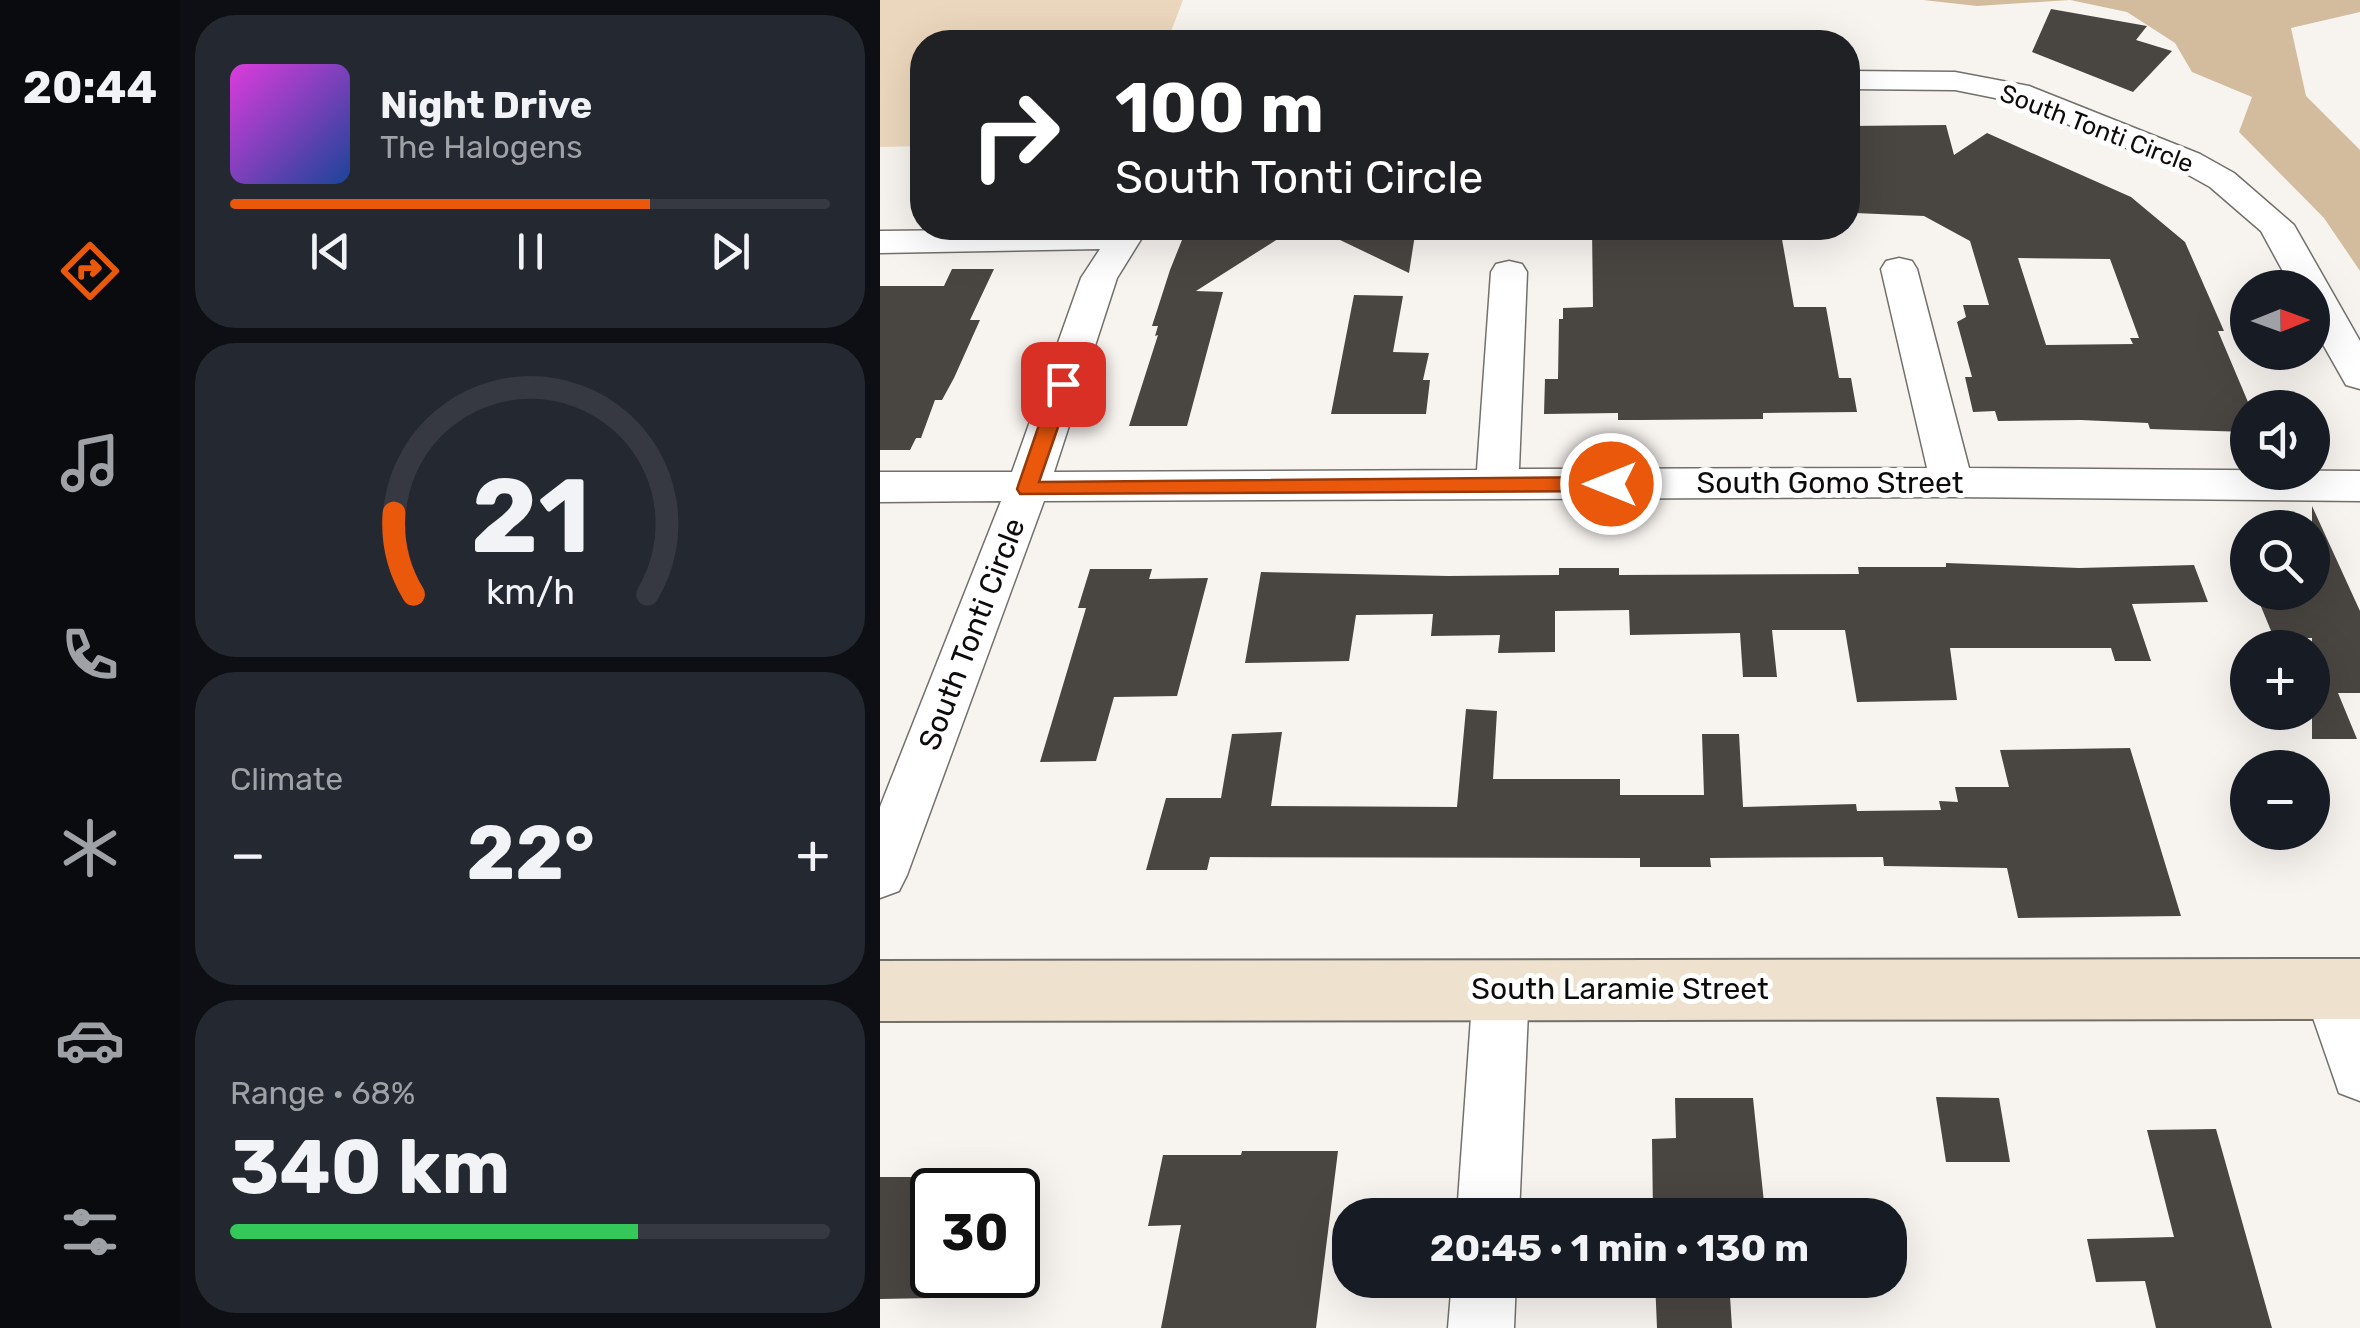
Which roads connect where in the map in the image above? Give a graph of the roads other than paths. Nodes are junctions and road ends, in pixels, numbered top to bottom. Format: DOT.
graph roads {
  1 [pos="1860,80"];
  2 [pos="930,240"];
  3 [pos="1123,240"];
  4 [pos="880,242"];
  5 [pos="1899,269"];
  6 [pos="1509,272"];
  7 [pos="2360,376"];
  8 [pos="1952,482"];
  9 [pos="1497,485"];
  10 [pos="2360,486"];
  11 [pos="880,487"];
  12 [pos="1027,489"];
  13 [pos="880,875"];
  14 [pos="2346,989"];
  15 [pos="1501,990"];
  16 [pos="880,992"];
  17 [pos="2360,1072"];
  18 [pos="1489,1198"];
  19 [pos="1483,1298"];
  20 [pos="1481,1328"];
  1 -- 7 [label="street, South Tonti Circle"];
  2 -- 4 [label="street"];
  3 -- 12 [label="street, South Tonti Circle"];
  5 -- 8 [label="street"];
  6 -- 9 [label="street"];
  8 -- 9 [label="street, South Gomo Street"];
  8 -- 10 [label="street, South Gomo Street"];
  9 -- 12 [label="street, South Gomo Street"];
  11 -- 12 [label="street, South Gomo Street"];
  12 -- 13 [label="street, South Tonti Circle"];
  14 -- 15 [label="street, South Laramie Street"];
  14 -- 17 [label="street"];
  15 -- 16 [label="street, South Laramie Street"];
  15 -- 18 [label="street"];
  19 -- 20 [label="street"];
}
